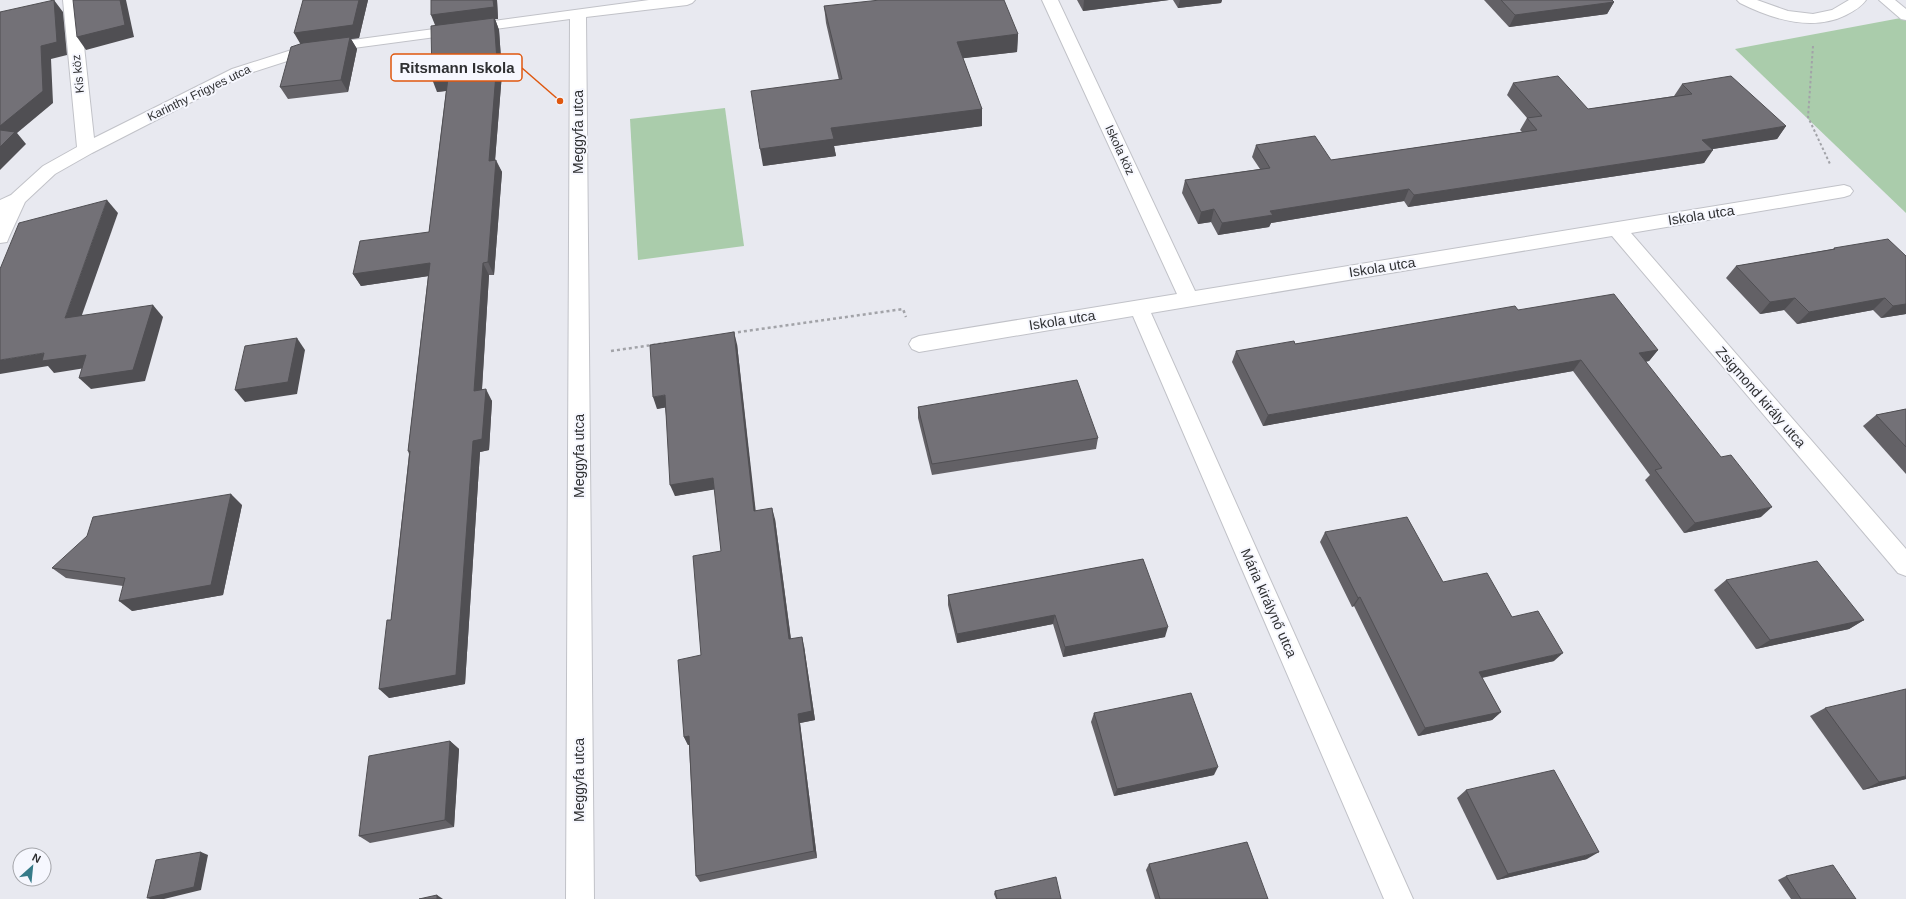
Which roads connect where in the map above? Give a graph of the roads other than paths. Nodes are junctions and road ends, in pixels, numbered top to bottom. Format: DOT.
graph roads {
  1 [pos="71,0"];
  2 [pos="686,0"];
  3 [pos="1050,0"];
  4 [pos="1745,0"];
  5 [pos="1858,0"];
  6 [pos="1886,0"];
  7 [pos="578,12"];
  8 [pos="1906,16"];
  9 [pos="86,149"];
  10 [pos="1844,191"];
  11 [pos="16,199"];
  12 [pos="0,208"];
  13 [pos="1616,229"];
  14 [pos="0,237"];
  15 [pos="1189,299"];
  16 [pos="1139,308"];
  17 [pos="919,344"];
  18 [pos="1906,566"];
  19 [pos="580,899"];
  20 [pos="1399,899"];
  1 -- 9 [label="street, Kis köz"];
  2 -- 7 [label="street, Karinthy Frigyes utca"];
  3 -- 15 [label="street, Iskola köz"];
  4 -- 5 [label="street"];
  6 -- 8 [label="lane"];
  7 -- 9 [label="street, Karinthy Frigyes utca"];
  7 -- 19 [label="street, Meggyfa utca"];
  9 -- 11 [label="street, Karinthy Frigyes utca"];
  10 -- 13 [label="street, Iskola utca"];
  11 -- 12 [label="street"];
  11 -- 14 [label="street"];
  13 -- 15 [label="street, Iskola utca"];
  13 -- 18 [label="street, Zsigmond király utca"];
  15 -- 16 [label="street, Iskola utca"];
  16 -- 17 [label="street, Iskola utca"];
  16 -- 20 [label="street, Mária királynő utca"];
}
